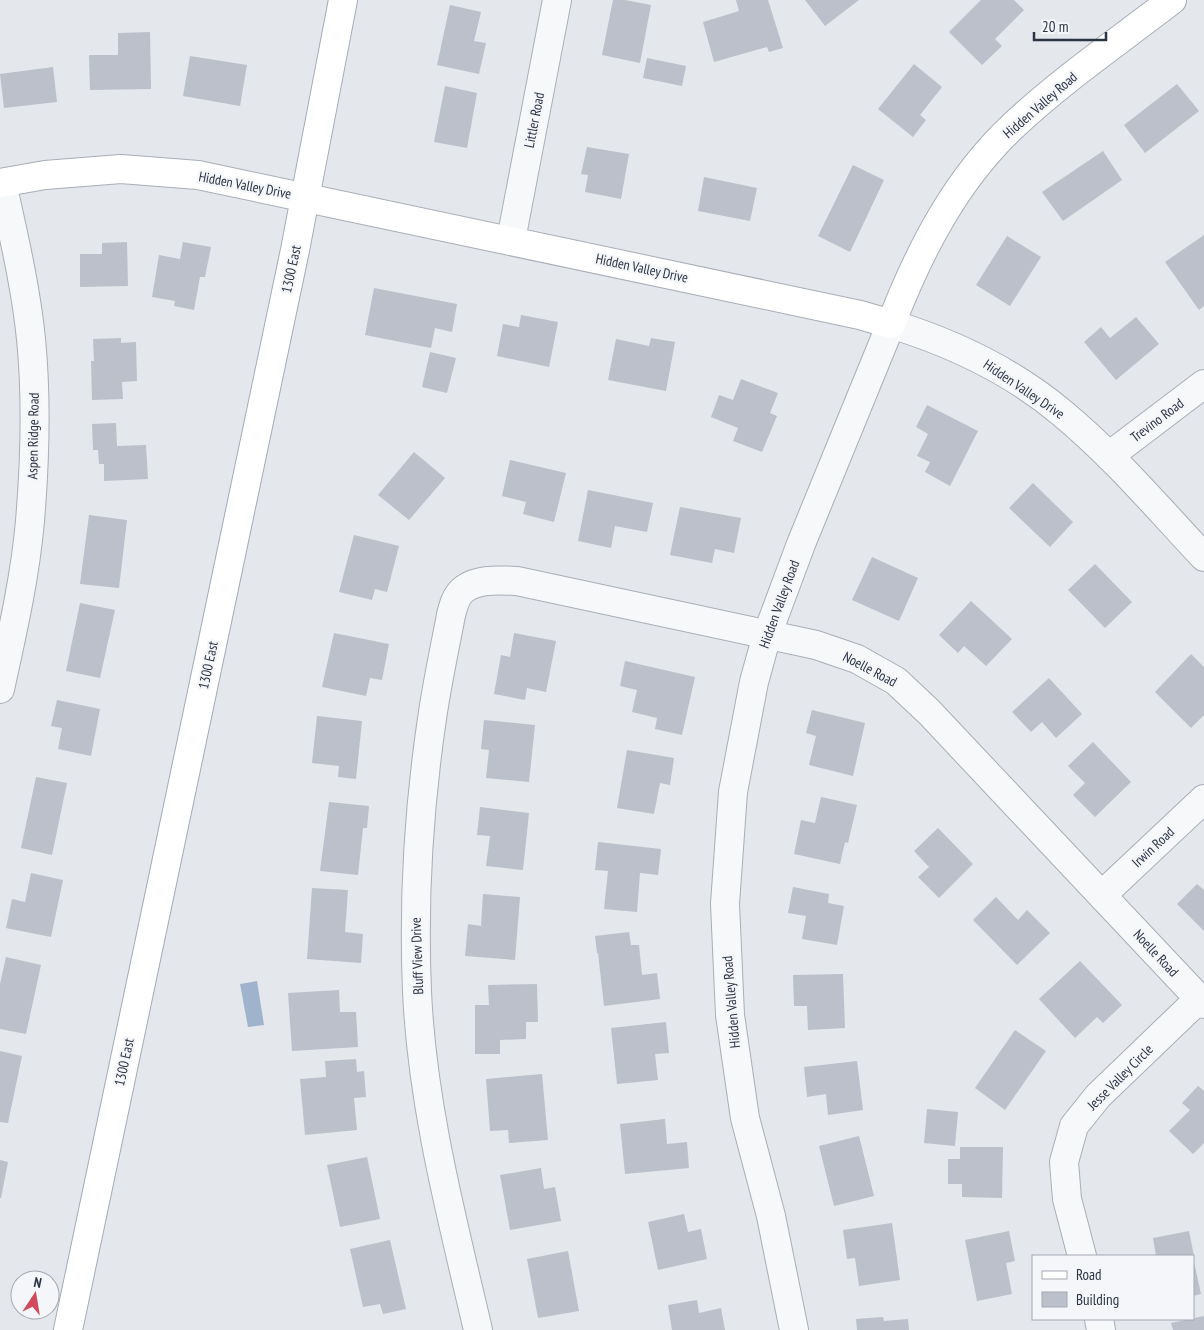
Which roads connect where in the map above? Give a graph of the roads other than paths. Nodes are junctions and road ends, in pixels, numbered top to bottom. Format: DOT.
graph roads {
  1 [pos="343,0"];
  2 [pos="557,0"];
  3 [pos="1172,0"];
  4 [pos="1,183"];
  5 [pos="306,197"];
  6 [pos="511,240"];
  7 [pos="891,324"];
  8 [pos="1204,384"];
  9 [pos="1109,456"];
  10 [pos="1204,557"];
  11 [pos="469,586"];
  12 [pos="767,635"];
  13 [pos="0,689"];
  14 [pos="1204,799"];
  15 [pos="1102,896"];
  16 [pos="1202,1002"];
  17 [pos="1082,1255"];
  18 [pos="68,1330"];
  19 [pos="478,1330"];
  20 [pos="794,1330"];
  1 -- 5 [label="main road, 1300 East"];
  2 -- 6 [label="street, Littler Road"];
  3 -- 7 [label="main road, Hidden Valley Road"];
  4 -- 5 [label="main road, Hidden Valley Drive"];
  4 -- 13 [label="street, Aspen Ridge Road"];
  5 -- 6 [label="main road, Hidden Valley Drive"];
  5 -- 18 [label="main road, 1300 East"];
  6 -- 7 [label="main road, Hidden Valley Drive"];
  7 -- 9 [label="street, Hidden Valley Drive"];
  7 -- 12 [label="street, Hidden Valley Road"];
  8 -- 9 [label="street, Trevino Road"];
  9 -- 10 [label="street, Hidden Valley Drive"];
  11 -- 12 [label="street, Noelle Road"];
  11 -- 19 [label="street, Bluff View Drive"];
  12 -- 15 [label="street, Noelle Road"];
  12 -- 20 [label="street, Hidden Valley Road"];
  14 -- 15 [label="street, Irwin Road"];
  15 -- 16 [label="street, Noelle Road"];
  16 -- 17 [label="street, Jesse Valley Circle"];
}
